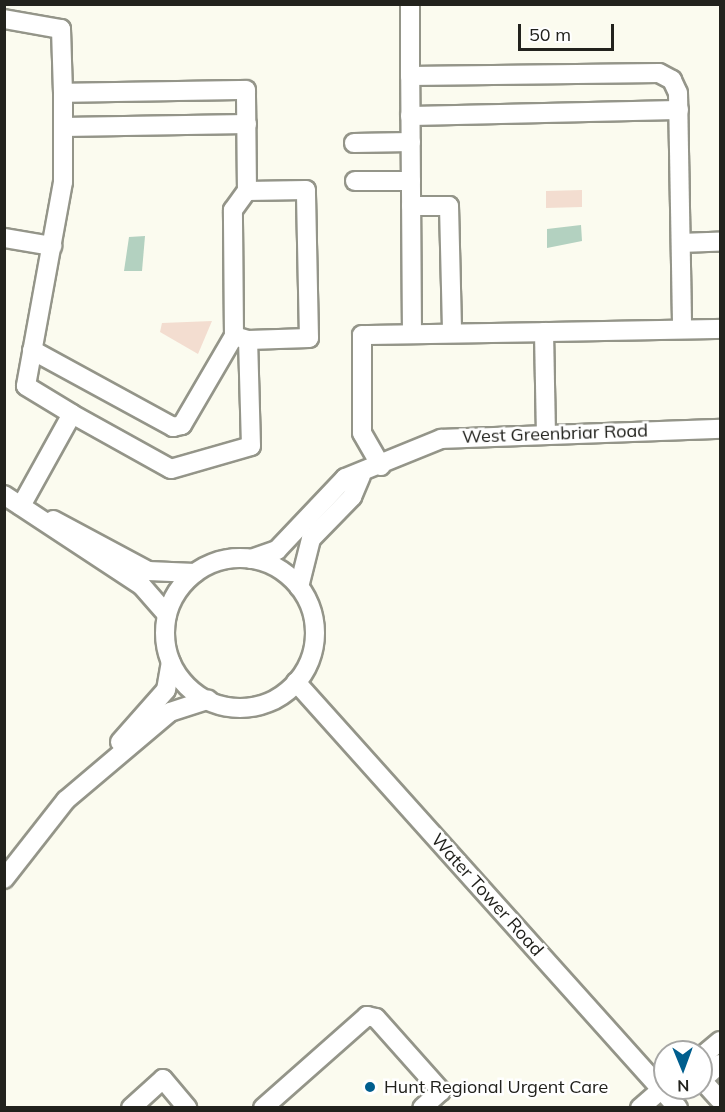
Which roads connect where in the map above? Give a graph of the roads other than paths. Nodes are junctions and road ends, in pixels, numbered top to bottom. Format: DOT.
graph roads {
  1 [pos="410,4"];
  2 [pos="4,19"];
  3 [pos="410,76"];
  4 [pos="63,93"];
  5 [pos="679,110"];
  6 [pos="410,116"];
  7 [pos="246,124"];
  8 [pos="63,127"];
  9 [pos="411,142"];
  10 [pos="354,143"];
  11 [pos="355,181"];
  12 [pos="411,181"];
  13 [pos="248,191"];
  14 [pos="411,206"];
  15 [pos="4,238"];
  16 [pos="720,242"];
  17 [pos="682,243"];
  18 [pos="52,246"];
  19 [pos="682,329"];
  20 [pos="720,329"];
  21 [pos="452,333"];
  22 [pos="412,334"];
  23 [pos="544,335"];
  24 [pos="241,338"];
  25 [pos="32,350"];
  26 [pos="72,414"];
  27 [pos="720,429"];
  28 [pos="546,432"];
  29 [pos="381,466"];
  30 [pos="361,476"];
  31 [pos="4,495"];
  32 [pos="21,506"];
  33 [pos="251,559"];
  34 [pos="195,573"];
  35 [pos="299,587"];
  36 [pos="167,615"];
  37 [pos="171,662"];
  38 [pos="296,682"];
  39 [pos="208,700"];
  40 [pos="102,769"];
  41 [pos="4,879"];
  42 [pos="720,1064"];
  43 [pos="653,1076"];
  44 [pos="653,1096"];
  45 [pos="716,1102"];
  46 [pos="137,1105"];
  47 [pos="188,1107"];
  48 [pos="263,1107"];
  49 [pos="422,1107"];
  50 [pos="640,1107"];
  1 -- 3 [label="street"];
  2 -- 4 [label="street"];
  3 -- 5 [label="street"];
  3 -- 6 [label="street"];
  4 -- 7 [label="street"];
  4 -- 8 [label="street"];
  5 -- 6 [label="street"];
  5 -- 17 [label="street"];
  6 -- 9 [label="street"];
  7 -- 8 [label="street"];
  7 -- 13 [label="street"];
  8 -- 18 [label="street"];
  9 -- 10 [label="street"];
  9 -- 12 [label="street"];
  11 -- 12 [label="street"];
  12 -- 14 [label="street"];
  13 -- 24 [label="street"];
  13 -- 24 [label="street"];
  14 -- 21 [label="street"];
  14 -- 22 [label="street"];
  15 -- 18 [label="street"];
  16 -- 17 [label="street"];
  17 -- 19 [label="street"];
  18 -- 25 [label="street"];
  19 -- 20 [label="street"];
  19 -- 23 [label="street"];
  21 -- 22 [label="street"];
  21 -- 23 [label="street"];
  22 -- 29 [label="street"];
  23 -- 28 [label="street"];
  24 -- 25 [label="street"];
  24 -- 26 [label="street"];
  25 -- 26 [label="street"];
  26 -- 32 [label="street"];
  27 -- 28 [label="street, West Greenbriar Road"];
  28 -- 29 [label="street, West Greenbriar Road"];
  29 -- 30 [label="street, West Greenbriar Road"];
  30 -- 33 [label="street, West Greenbriar Road"];
  30 -- 35 [label="street"];
  31 -- 32 [label="street"];
  32 -- 34 [label="street"];
  32 -- 36 [label="street"];
  33 -- 34 [label="street"];
  33 -- 35 [label="street"];
  34 -- 36 [label="street"];
  35 -- 38 [label="street"];
  36 -- 37 [label="street"];
  37 -- 39 [label="street"];
  37 -- 40 [label="street"];
  38 -- 39 [label="street"];
  38 -- 43 [label="street, Water Tower Road"];
  39 -- 40 [label="street"];
  40 -- 41 [label="street"];
  42 -- 45 [label="street"];
  44 -- 50 [label="street"];
  46 -- 47 [label="street"];
  48 -- 49 [label="street"];
}
